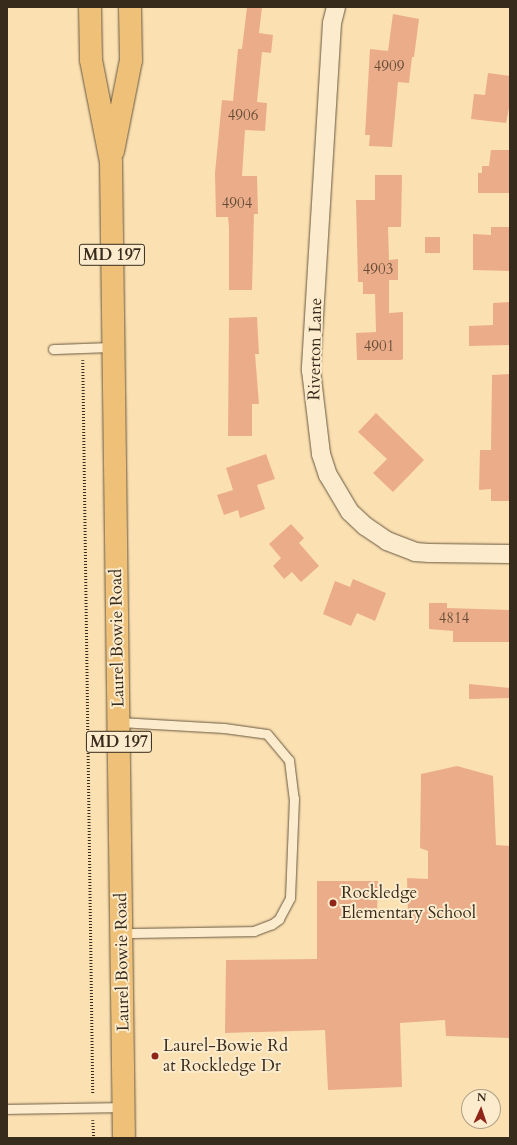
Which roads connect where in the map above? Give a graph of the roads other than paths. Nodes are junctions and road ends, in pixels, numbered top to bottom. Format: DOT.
graph roads {
  1 [pos="90,7"];
  2 [pos="130,7"];
  3 [pos="336,7"];
  4 [pos="111,162"];
  5 [pos="113,347"];
  6 [pos="53,349"];
  7 [pos="510,554"];
  8 [pos="119,722"];
  9 [pos="122,933"];
  10 [pos="123,1107"];
  11 [pos="7,1109"];
  12 [pos="124,1138"];
  1 -- 4 [label="main road, Laurel Bowie Road / MD 197"];
  2 -- 4 [label="main road, Laurel Bowie Road / MD 197"];
  3 -- 7 [label="street, Riverton Lane"];
  4 -- 5 [label="main road, Laurel Bowie Road / MD 197"];
  5 -- 6 [label="lane"];
  5 -- 8 [label="main road, Laurel Bowie Road / MD 197"];
  8 -- 9 [label="main road, Laurel Bowie Road / MD 197"];
  8 -- 9 [label="lane"];
  9 -- 10 [label="main road, Laurel Bowie Road / MD 197"];
  10 -- 11 [label="lane"];
  10 -- 12 [label="main road, Laurel Bowie Road / MD 197"];
}
